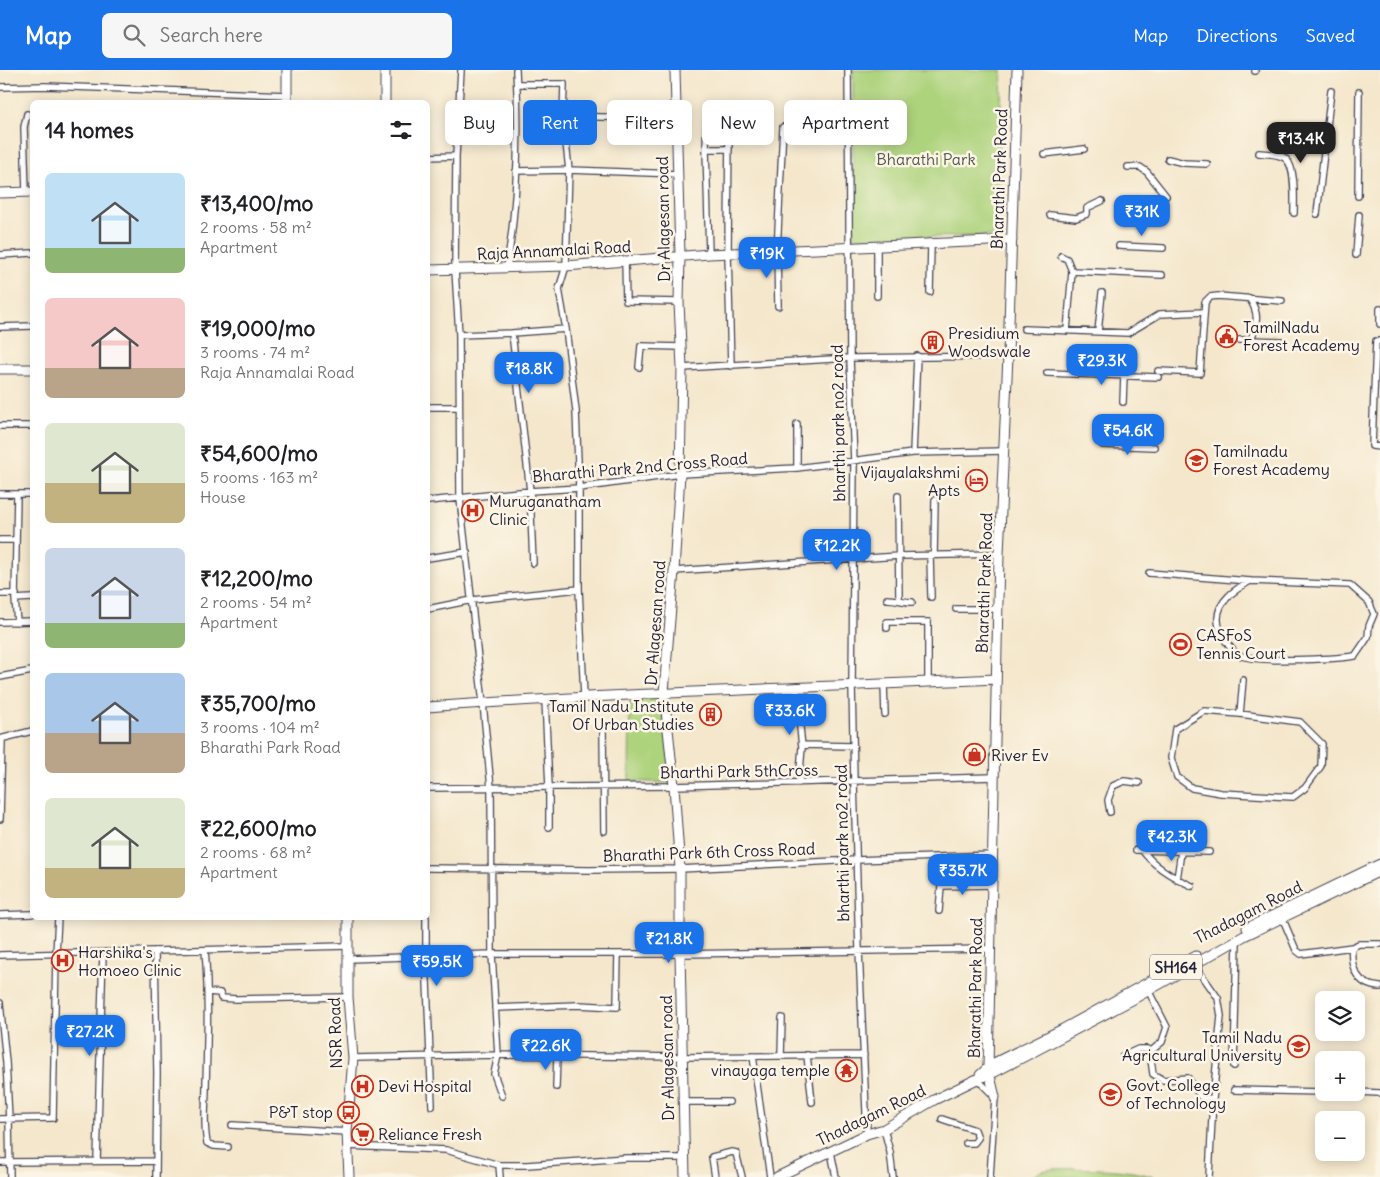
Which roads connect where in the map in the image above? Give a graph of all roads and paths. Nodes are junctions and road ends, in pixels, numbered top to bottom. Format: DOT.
graph roads {
  1 [pos="287,70"];
  2 [pos="385,70"];
  3 [pos="461,70"];
  4 [pos="516,70"];
  5 [pos="675,70"];
  6 [pos="848,70"];
  7 [pos="1017,70"];
  8 [pos="517,84"];
  9 [pos="0,87"];
  10 [pos="1331,91"];
  11 [pos="1359,92"];
  12 [pos="287,99"];
  13 [pos="385,100"];
  14 [pos="564,100"];
  15 [pos="676,100"];
  16 [pos="848,100"];
  17 [pos="27,114"];
  18 [pos="784,127"];
  19 [pos="566,145"];
  20 [pos="677,145"];
  21 [pos="706,145"];
  22 [pos="729,145"];
  23 [pos="848,145"];
  24 [pos="706,149"];
  25 [pos="729,149"];
  26 [pos="1084,149"];
  27 [pos="1259,153"];
  28 [pos="1044,154"];
  29 [pos="456,156"];
  30 [pos="430,157"];
  31 [pos="1168,159"];
  32 [pos="1207,164"];
  33 [pos="1128,167"];
  34 [pos="569,170"];
  35 [pos="516,171"];
  36 [pos="678,174"];
  37 [pos="29,192"];
  38 [pos="0,193"];
  39 [pos="1166,196"];
  40 [pos="1358,196"];
  41 [pos="1102,202"];
  42 [pos="1294,213"];
  43 [pos="1317,214"];
  44 [pos="1050,215"];
  45 [pos="1359,215"];
  46 [pos="1012,240"];
  47 [pos="931,244"];
  48 [pos="877,246"];
  49 [pos="1119,246"];
  50 [pos="849,248"];
  51 [pos="1163,248"];
  52 [pos="778,252"];
  53 [pos="30,253"];
  54 [pos="709,254"];
  55 [pos="728,254"];
  56 [pos="0,255"];
  57 [pos="1356,255"];
  58 [pos="680,256"];
  59 [pos="1061,256"];
  60 [pos="625,261"];
  61 [pos="566,266"];
  62 [pos="507,268"];
  63 [pos="430,270"];
  64 [pos="455,270"];
  65 [pos="1072,271"];
  66 [pos="1162,275"];
  67 [pos="930,292"];
  68 [pos="1102,293"];
  69 [pos="877,296"];
  70 [pos="1249,298"];
  71 [pos="1282,301"];
  72 [pos="679,302"];
  73 [pos="778,306"];
  74 [pos="1380,309"];
  75 [pos="1204,312"];
  76 [pos="1380,324"];
  77 [pos="0,326"];
  78 [pos="30,326"];
  79 [pos="566,329"];
  80 [pos="1024,329"];
  81 [pos="1067,330"];
  82 [pos="1098,332"];
  83 [pos="512,333"];
  84 [pos="459,335"];
  85 [pos="1239,340"];
  86 [pos="1251,340"];
  87 [pos="1281,341"];
  88 [pos="1380,341"];
  89 [pos="680,347"];
  90 [pos="917,356"];
  91 [pos="1008,356"];
  92 [pos="850,358"];
  93 [pos="732,366"];
  94 [pos="639,367"];
  95 [pos="682,368"];
  96 [pos="0,369"];
  97 [pos="30,369"];
  98 [pos="1047,374"];
  99 [pos="1124,376"];
  100 [pos="1123,402"];
  101 [pos="430,407"];
  102 [pos="459,407"];
  103 [pos="797,424"];
  104 [pos="0,426"];
  105 [pos="30,426"];
  106 [pos="1103,445"];
  107 [pos="1154,447"];
  108 [pos="1380,447"];
  109 [pos="1004,451"];
  110 [pos="913,453"];
  111 [pos="854,462"];
  112 [pos="797,468"];
  113 [pos="680,474"];
  114 [pos="579,488"];
  115 [pos="530,491"];
  116 [pos="0,494"];
  117 [pos="17,494"];
  118 [pos="30,494"];
  119 [pos="898,496"];
  120 [pos="460,499"];
  121 [pos="935,500"];
  122 [pos="430,501"];
  123 [pos="0,540"];
  124 [pos="16,540"];
  125 [pos="467,552"];
  126 [pos="999,554"];
  127 [pos="932,555"];
  128 [pos="899,556"];
  129 [pos="430,558"];
  130 [pos="853,559"];
  131 [pos="533,563"];
  132 [pos="674,571"];
  133 [pos="1149,573"];
  134 [pos="1250,581"];
  135 [pos="579,589"];
  136 [pos="0,594"];
  137 [pos="16,596"];
  138 [pos="931,597"];
  139 [pos="30,598"];
  140 [pos="887,599"];
  141 [pos="899,599"];
  142 [pos="472,600"];
  143 [pos="912,602"];
  144 [pos="430,609"];
  145 [pos="956,609"];
  146 [pos="998,609"];
  147 [pos="30,621"];
  148 [pos="0,622"];
  149 [pos="17,622"];
  150 [pos="887,628"];
  151 [pos="30,671"];
  152 [pos="0,677"];
  153 [pos="996,679"];
  154 [pos="1243,680"];
  155 [pos="928,682"];
  156 [pos="884,684"];
  157 [pos="852,686"];
  158 [pos="796,688"];
  159 [pos="664,692"];
  160 [pos="584,696"];
  161 [pos="545,699"];
  162 [pos="484,702"];
  163 [pos="430,707"];
  164 [pos="885,714"];
  165 [pos="1240,714"];
  166 [pos="603,729"];
  167 [pos="30,732"];
  168 [pos="1,739"];
  169 [pos="802,745"];
  170 [pos="853,746"];
  171 [pos="994,777"];
  172 [pos="854,782"];
  173 [pos="1139,783"];
  174 [pos="799,784"];
  175 [pos="674,786"];
  176 [pos="549,787"];
  177 [pos="605,787"];
  178 [pos="430,788"];
  179 [pos="491,788"];
  180 [pos="1110,812"];
  181 [pos="0,819"];
  182 [pos="549,826"];
  183 [pos="604,831"];
  184 [pos="1181,852"];
  185 [pos="1209,852"];
  186 [pos="992,855"];
  187 [pos="856,860"];
  188 [pos="1380,864"];
  189 [pos="430,868"];
  190 [pos="491,869"];
  191 [pos="680,869"];
  192 [pos="1380,871"];
  193 [pos="1177,879"];
  194 [pos="991,885"];
  195 [pos="1192,886"];
  196 [pos="940,911"];
  197 [pos="30,914"];
  198 [pos="0,915"];
  199 [pos="1282,917"];
  200 [pos="58,920"];
  201 [pos="348,920"];
  202 [pos="426,920"];
  203 [pos="1237,940"];
  204 [pos="1380,944"];
  205 [pos="347,946"];
  206 [pos="1352,947"];
  207 [pos="990,949"];
  208 [pos="205,950"];
  209 [pos="858,950"];
  210 [pos="155,951"];
  211 [pos="103,953"];
  212 [pos="56,954"];
  213 [pos="492,954"];
  214 [pos="618,954"];
  215 [pos="680,954"];
  216 [pos="0,956"];
  217 [pos="426,956"];
  218 [pos="348,959"];
  219 [pos="1194,964"];
  220 [pos="1380,987"];
  221 [pos="1148,990"];
  222 [pos="207,992"];
  223 [pos="348,997"];
  224 [pos="0,1003"];
  225 [pos="495,1008"];
  226 [pos="782,1018"];
  227 [pos="1150,1052"];
  228 [pos="498,1055"];
  229 [pos="864,1055"];
  230 [pos="430,1056"];
  231 [pos="557,1056"];
  232 [pos="753,1056"];
  233 [pos="781,1056"];
  234 [pos="807,1056"];
  235 [pos="1123,1056"];
  236 [pos="682,1057"];
  237 [pos="353,1058"];
  238 [pos="3,1062"];
  239 [pos="1234,1066"];
  240 [pos="990,1071"];
  241 [pos="976,1079"];
  242 [pos="556,1087"];
  243 [pos="1234,1090"];
  244 [pos="1315,1092"];
  245 [pos="1365,1092"];
  246 [pos="1380,1093"];
  247 [pos="502,1096"];
  248 [pos="994,1097"];
  249 [pos="1213,1099"];
  250 [pos="683,1102"];
  251 [pos="729,1102"];
  252 [pos="812,1102"];
  253 [pos="432,1106"];
  254 [pos="0,1119"];
  255 [pos="9,1119"];
  256 [pos="942,1119"];
  257 [pos="232,1125"];
  258 [pos="884,1128"];
  259 [pos="347,1132"];
  260 [pos="867,1134"];
  261 [pos="978,1138"];
  262 [pos="992,1139"];
  263 [pos="966,1143"];
  264 [pos="347,1146"];
  265 [pos="228,1147"];
  266 [pos="831,1152"];
  267 [pos="684,1158"];
  268 [pos="9,1161"];
  269 [pos="97,1161"];
  270 [pos="156,1161"];
  271 [pos="0,1162"];
  272 [pos="499,1165"];
  273 [pos="10,1177"];
  274 [pos="156,1177"];
  275 [pos="349,1177"];
  276 [pos="500,1177"];
  277 [pos="685,1177"];
  278 [pos="715,1177"];
  279 [pos="742,1177"];
  280 [pos="770,1177"];
  281 [pos="778,1177"];
  282 [pos="836,1177"];
  283 [pos="893,1177"];
  284 [pos="990,1177"];
  285 [pos="1209,1177"];
  1 -- 12 [label="main road"];
  2 -- 13 [label="main road"];
  3 -- 29 [label="street"];
  4 -- 8 [label="street"];
  5 -- 15 [label="main road, Dr Alagesan road"];
  6 -- 16 [label="street, bharthi park no2 road"];
  7 -- 46 [label="main road, Bharathi Park Road"];
  8 -- 14 [label="street"];
  8 -- 35 [label="street"];
  9 -- 12 [label="street"];
  10 -- 43 [label="street"];
  11 -- 40 [label="street"];
  17 -- 37 [label="street"];
  18 -- 52 [label="street"];
  19 -- 34 [label="street"];
  20 -- 36 [label="main road, Dr Alagesan road"];
  21 -- 24 [label="street"];
  22 -- 25 [label="street"];
  23 -- 50 [label="street, bharthi park no2 road"];
  24 -- 25 [label="street"];
  24 -- 54 [label="street"];
  25 -- 55 [label="street"];
  26 -- 28 [label="street"];
  27 -- 42 [label="street"];
  29 -- 30 [label="street"];
  29 -- 64 [label="street"];
  31 -- 32 [label="street"];
  33 -- 39 [label="street"];
  34 -- 35 [label="street"];
  34 -- 36 [label="street"];
  34 -- 61 [label="street"];
  35 -- 62 [label="street"];
  36 -- 58 [label="main road, Dr Alagesan road"];
  37 -- 38 [label="main road"];
  41 -- 44 [label="street"];
  45 -- 57 [label="street"];
  46 -- 47 [label="main road, Raja Annamalai Road"];
  46 -- 91 [label="main road, Bharathi Park Road"];
  47 -- 48 [label="main road, Raja Annamalai Road"];
  47 -- 67 [label="street"];
  48 -- 50 [label="main road, Raja Annamalai Road"];
  48 -- 69 [label="street"];
  49 -- 51 [label="street"];
  50 -- 52 [label="main road, Raja Annamalai Road"];
  50 -- 92 [label="street, bharthi park no2 road"];
  52 -- 55 [label="main road, Raja Annamalai Road"];
  52 -- 73 [label="street"];
  53 -- 56 [label="street"];
  54 -- 55 [label="main road, Raja Annamalai Road"];
  54 -- 58 [label="main road, Raja Annamalai Road"];
  55 -- 93 [label="street"];
  58 -- 60 [label="main road, Raja Annamalai Road"];
  58 -- 72 [label="main road, Dr Alagesan road"];
  59 -- 65 [label="street"];
  60 -- 61 [label="main road, Raja Annamalai Road"];
  60 -- 72 [label="street"];
  61 -- 62 [label="main road, Raja Annamalai Road"];
  61 -- 79 [label="street"];
  62 -- 64 [label="main road, Raja Annamalai Road"];
  63 -- 64 [label="main road, Raja Annamalai Road"];
  64 -- 84 [label="street"];
  65 -- 66 [label="street"];
  65 -- 81 [label="street"];
  68 -- 82 [label="street"];
  70 -- 71 [label="street"];
  70 -- 75 [label="street"];
  70 -- 86 [label="street"];
  72 -- 89 [label="main road, Dr Alagesan road"];
  74 -- 76 [label="street"];
  75 -- 82 [label="street"];
  75 -- 99 [label="street"];
  77 -- 78 [label="street"];
  79 -- 83 [label="street"];
  79 -- 114 [label="street"];
  80 -- 81 [label="street"];
  81 -- 82 [label="street"];
  83 -- 84 [label="street"];
  83 -- 115 [label="street"];
  84 -- 102 [label="street"];
  85 -- 86 [label="street"];
  86 -- 87 [label="street"];
  88 -- 108 [label="street"];
  89 -- 94 [label="street"];
  89 -- 95 [label="main road, Dr Alagesan road"];
  90 -- 91 [label="street"];
  90 -- 92 [label="street"];
  90 -- 110 [label="street"];
  91 -- 109 [label="main road, Bharathi Park Road"];
  92 -- 93 [label="street"];
  92 -- 111 [label="street, bharthi park no2 road"];
  93 -- 95 [label="street"];
  95 -- 113 [label="main road, Dr Alagesan road"];
  96 -- 97 [label="main road"];
  98 -- 99 [label="street"];
  99 -- 100 [label="street"];
  101 -- 102 [label="street"];
  102 -- 120 [label="street"];
  103 -- 112 [label="street"];
  104 -- 105 [label="street"];
  106 -- 107 [label="street"];
  109 -- 110 [label="street, Bharathi Park 2nd Cross Road"];
  109 -- 126 [label="main road, Bharathi Park Road"];
  110 -- 111 [label="street, Bharathi Park 2nd Cross Road"];
  111 -- 112 [label="street, Bharathi Park 2nd Cross Road"];
  111 -- 130 [label="street, bharthi park no2 road"];
  112 -- 113 [label="street, Bharathi Park 2nd Cross Road"];
  113 -- 114 [label="street, Bharathi Park 2nd Cross Road"];
  113 -- 132 [label="main road, Dr Alagesan road"];
  114 -- 115 [label="street, Bharathi Park 2nd Cross Road"];
  114 -- 135 [label="street"];
  115 -- 120 [label="street, Bharathi Park 2nd Cross Road"];
  115 -- 131 [label="street"];
  116 -- 117 [label="street"];
  117 -- 118 [label="street"];
  117 -- 124 [label="street"];
  119 -- 128 [label="street"];
  120 -- 122 [label="street, Bharathi Park 2nd Cross Road"];
  120 -- 125 [label="street"];
  121 -- 127 [label="street"];
  123 -- 124 [label="street"];
  124 -- 137 [label="street"];
  125 -- 129 [label="street"];
  125 -- 142 [label="street"];
  126 -- 127 [label="street"];
  126 -- 146 [label="main road, Bharathi Park Road"];
  127 -- 128 [label="street"];
  127 -- 138 [label="street"];
  128 -- 130 [label="street"];
  128 -- 141 [label="street"];
  130 -- 132 [label="street"];
  130 -- 157 [label="street, bharthi park no2 road"];
  132 -- 159 [label="main road, Dr Alagesan road"];
  133 -- 134 [label="street"];
  134 -- 134 [label="street"];
  135 -- 142 [label="street"];
  135 -- 160 [label="street"];
  136 -- 137 [label="street"];
  137 -- 139 [label="street"];
  137 -- 149 [label="street"];
  140 -- 141 [label="street"];
  141 -- 143 [label="street"];
  142 -- 144 [label="street"];
  142 -- 162 [label="street"];
  145 -- 146 [label="street"];
  146 -- 153 [label="main road, Bharathi Park Road"];
  147 -- 149 [label="street"];
  148 -- 149 [label="street"];
  150 -- 155 [label="street"];
  151 -- 152 [label="street"];
  153 -- 155 [label="main road"];
  153 -- 171 [label="main road, Bharathi Park Road"];
  154 -- 165 [label="street"];
  155 -- 156 [label="main road"];
  156 -- 157 [label="main road"];
  156 -- 164 [label="street"];
  157 -- 158 [label="main road"];
  157 -- 170 [label="street, bharthi park no2 road"];
  158 -- 159 [label="main road"];
  158 -- 169 [label="street"];
  159 -- 160 [label="main road"];
  159 -- 175 [label="main road, Dr Alagesan road"];
  160 -- 161 [label="main road"];
  161 -- 162 [label="main road"];
  161 -- 176 [label="street"];
  162 -- 163 [label="main road"];
  162 -- 179 [label="street"];
  165 -- 165 [label="street"];
  166 -- 177 [label="street"];
  167 -- 168 [label="street"];
  168 -- 181 [label="street"];
  169 -- 170 [label="street"];
  169 -- 174 [label="street"];
  170 -- 172 [label="street, bharthi park no2 road"];
  171 -- 172 [label="street, Bharthi Park 5thCross"];
  171 -- 186 [label="main road, Bharathi Park Road"];
  172 -- 174 [label="street, Bharthi Park 5thCross"];
  172 -- 187 [label="street, bharthi park no2 road"];
  173 -- 180 [label="street"];
  174 -- 175 [label="street, Bharthi Park 5thCross"];
  175 -- 177 [label="street, Bharthi Park 5thCross"];
  175 -- 191 [label="main road, Dr Alagesan road"];
  176 -- 177 [label="street, Bharthi Park 5thCross"];
  176 -- 179 [label="street, Bharthi Park 5thCross"];
  176 -- 182 [label="street"];
  177 -- 183 [label="street"];
  178 -- 179 [label="street, Bharthi Park 5thCross"];
  179 -- 190 [label="street"];
  184 -- 185 [label="street"];
  184 -- 193 [label="street"];
  184 -- 193 [label="street"];
  186 -- 187 [label="street, Bharathi Park 6th Cross Road"];
  186 -- 194 [label="main road, Bharathi Park Road"];
  187 -- 191 [label="street, Bharathi Park 6th Cross Road"];
  187 -- 209 [label="street, bharthi park no2 road"];
  188 -- 240 [label="main road, Thadagam Road / SH164"];
  189 -- 190 [label="street, Bharathi Park 6th Cross Road"];
  190 -- 191 [label="street, Bharathi Park 6th Cross Road"];
  190 -- 213 [label="street"];
  191 -- 215 [label="main road, Dr Alagesan road"];
  192 -- 199 [label="main road, Thadagam Road / SH164"];
  193 -- 195 [label="street"];
  194 -- 196 [label="street"];
  194 -- 207 [label="main road, Bharathi Park Road"];
  197 -- 198 [label="street"];
  199 -- 203 [label="main road, Thadagam Road / SH164"];
  199 -- 206 [label="street"];
  200 -- 212 [label="street"];
  201 -- 205 [label="main road, NSR Road"];
  202 -- 217 [label="street"];
  203 -- 219 [label="main road, Thadagam Road / SH164"];
  203 -- 239 [label="street"];
  204 -- 206 [label="street"];
  205 -- 208 [label="street"];
  205 -- 218 [label="main road, NSR Road"];
  206 -- 220 [label="street"];
  207 -- 209 [label="street"];
  207 -- 240 [label="main road, Bharathi Park Road"];
  208 -- 210 [label="street"];
  208 -- 222 [label="street"];
  209 -- 215 [label="street"];
  209 -- 229 [label="street, bharthi park no2 road"];
  210 -- 211 [label="street"];
  210 -- 270 [label="street"];
  211 -- 212 [label="street"];
  211 -- 269 [label="street"];
  212 -- 216 [label="street"];
  212 -- 255 [label="street"];
  213 -- 214 [label="street"];
  213 -- 217 [label="street"];
  213 -- 225 [label="street"];
  214 -- 215 [label="street"];
  214 -- 225 [label="street"];
  215 -- 236 [label="main road, Dr Alagesan road"];
  217 -- 218 [label="street"];
  217 -- 230 [label="street"];
  218 -- 223 [label="main road, NSR Road"];
  219 -- 221 [label="main road, Thadagam Road / SH164"];
  219 -- 249 [label="street"];
  221 -- 227 [label="street"];
  221 -- 240 [label="main road, Thadagam Road / SH164"];
  222 -- 223 [label="street"];
  222 -- 265 [label="street"];
  223 -- 237 [label="main road, NSR Road"];
  224 -- 238 [label="street"];
  225 -- 228 [label="street"];
  226 -- 233 [label="street"];
  227 -- 235 [label="street"];
  227 -- 249 [label="street"];
  228 -- 230 [label="street"];
  228 -- 231 [label="street"];
  228 -- 247 [label="street"];
  229 -- 234 [label="street"];
  229 -- 260 [label="street, bharthi park no2 road"];
  230 -- 237 [label="street"];
  230 -- 253 [label="street"];
  231 -- 236 [label="street"];
  231 -- 242 [label="street"];
  232 -- 233 [label="street"];
  232 -- 236 [label="street"];
  232 -- 280 [label="street"];
  233 -- 234 [label="street"];
  234 -- 252 [label="street"];
  236 -- 250 [label="main road, Dr Alagesan road"];
  237 -- 259 [label="main road, NSR Road"];
  238 -- 255 [label="street"];
  240 -- 241 [label="main road, Thadagam Road / SH164"];
  240 -- 248 [label="main road, Bharathi Park Road"];
  241 -- 248 [label="street"];
  241 -- 258 [label="main road, Thadagam Road / SH164"];
  243 -- 244 [label="street"];
  245 -- 246 [label="street"];
  248 -- 262 [label="street"];
  249 -- 285 [label="street"];
  250 -- 251 [label="street"];
  250 -- 267 [label="main road, Dr Alagesan road"];
  254 -- 255 [label="street"];
  255 -- 268 [label="street"];
  256 -- 261 [label="street"];
  257 -- 259 [label="street"];
  258 -- 260 [label="main road, Thadagam Road / SH164"];
  258 -- 283 [label="street"];
  259 -- 264 [label="main road, NSR Road"];
  260 -- 266 [label="main road, Thadagam Road / SH164"];
  261 -- 262 [label="street"];
  261 -- 263 [label="street"];
  262 -- 284 [label="street"];
  264 -- 272 [label="street"];
  264 -- 275 [label="main road, NSR Road"];
  266 -- 281 [label="main road, Thadagam Road / SH164"];
  266 -- 282 [label="street"];
  267 -- 272 [label="street"];
  267 -- 277 [label="main road, Dr Alagesan road"];
  268 -- 269 [label="street"];
  268 -- 271 [label="street"];
  268 -- 273 [label="street"];
  269 -- 270 [label="street"];
  270 -- 274 [label="street"];
  272 -- 276 [label="street"];
  278 -- 279 [label="street"];
}
